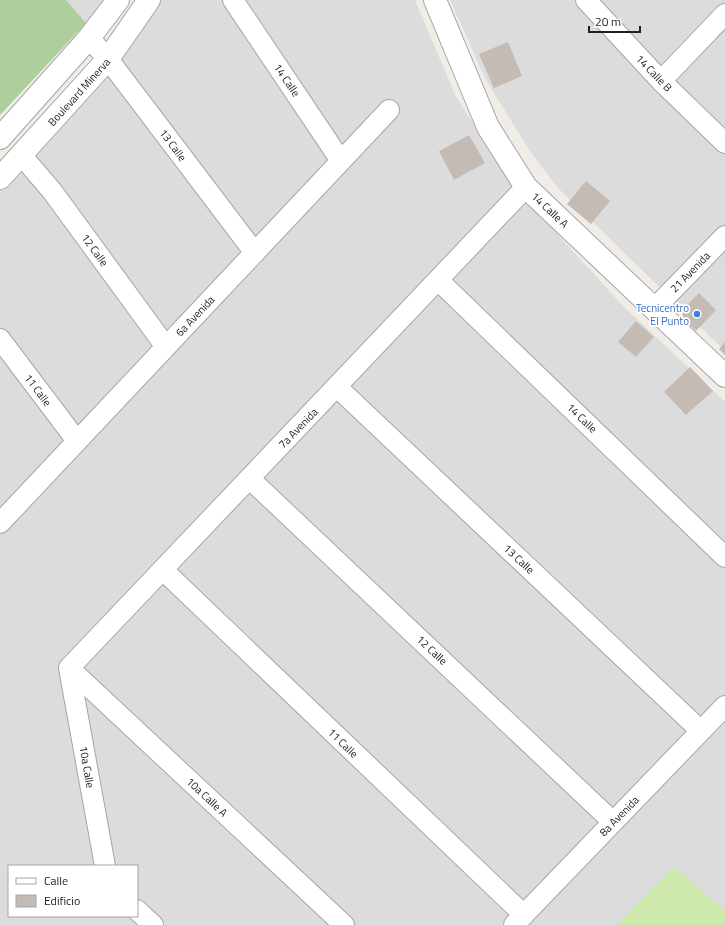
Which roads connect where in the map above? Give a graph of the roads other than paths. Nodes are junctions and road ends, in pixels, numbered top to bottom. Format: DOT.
graph roads {
  1 [pos="118,0"];
  2 [pos="233,0"];
  3 [pos="435,0"];
  4 [pos="586,0"];
  5 [pos="146,3"];
  6 [pos="725,14"];
  7 [pos="89,38"];
  8 [pos="108,59"];
  9 [pos="661,81"];
  10 [pos="389,110"];
  11 [pos="0,138"];
  12 [pos="725,143"];
  13 [pos="22,156"];
  14 [pos="342,161"];
  15 [pos="0,178"];
  16 [pos="526,187"];
  17 [pos="725,236"];
  18 [pos="255,253"];
  19 [pos="438,280"];
  20 [pos="655,308"];
  21 [pos="0,339"];
  22 [pos="166,347"];
  23 [pos="725,376"];
  24 [pos="337,386"];
  25 [pos="77,441"];
  26 [pos="250,479"];
  27 [pos="0,523"];
  28 [pos="725,557"];
  29 [pos="163,570"];
  30 [pos="69,668"];
  31 [pos="725,706"];
  32 [pos="701,731"];
  33 [pos="614,822"];
  34 [pos="105,865"];
  35 [pos="138,911"];
  36 [pos="519,920"];
  37 [pos="153,925"];
  38 [pos="344,925"];
  1 -- 7 [label="street"];
  2 -- 14 [label="street, 14 Calle"];
  3 -- 16 [label="street, 14 Calle A"];
  4 -- 9 [label="street, 14 Calle B"];
  5 -- 8 [label="street, Boulevard Minerva"];
  6 -- 9 [label="street"];
  7 -- 8 [label="street, 13 Calle"];
  7 -- 11 [label="street"];
  8 -- 13 [label="street, Boulevard Minerva"];
  8 -- 18 [label="street, 13 Calle"];
  9 -- 12 [label="street, 14 Calle B"];
  10 -- 14 [label="street, 6a Avenida"];
  13 -- 15 [label="street, Boulevard Minerva"];
  13 -- 22 [label="street, 12 Calle"];
  14 -- 18 [label="street, 6a Avenida"];
  16 -- 19 [label="street, 7a Avenida"];
  16 -- 20 [label="street, 14 Calle A"];
  17 -- 20 [label="street, 21 Avenida"];
  18 -- 22 [label="street, 6a Avenida"];
  19 -- 24 [label="street, 7a Avenida"];
  19 -- 28 [label="street, 14 Calle"];
  20 -- 23 [label="street, 14 Calle A"];
  21 -- 25 [label="street, 11 Calle"];
  22 -- 25 [label="street, 6a Avenida"];
  24 -- 26 [label="street, 7a Avenida"];
  24 -- 32 [label="street, 13 Calle"];
  25 -- 27 [label="street, 6a Avenida"];
  26 -- 29 [label="street, 7a Avenida"];
  26 -- 33 [label="street, 12 Calle"];
  29 -- 30 [label="street, 7a Avenida"];
  29 -- 36 [label="street, 11 Calle"];
  30 -- 34 [label="street, 10a Calle"];
  30 -- 38 [label="street, 10a Calle A"];
  31 -- 32 [label="street, 8a Avenida"];
  32 -- 33 [label="street, 8a Avenida"];
  33 -- 36 [label="street, 8a Avenida"];
  35 -- 37 [label="street"];
}
